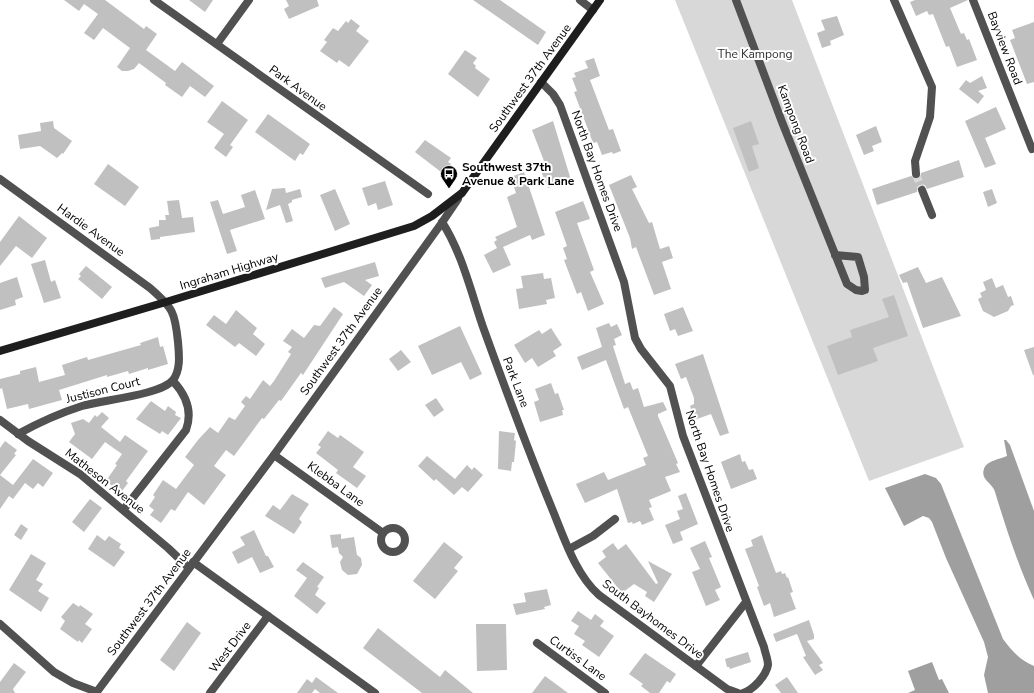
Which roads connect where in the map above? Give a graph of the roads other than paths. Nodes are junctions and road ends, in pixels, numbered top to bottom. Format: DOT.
graph roads {
  1 [pos="154,0"];
  2 [pos="250,0"];
  3 [pos="580,0"];
  4 [pos="600,0"];
  5 [pos="736,0"];
  6 [pos="894,0"];
  7 [pos="973,0"];
  8 [pos="593,10"];
  9 [pos="217,44"];
  10 [pos="541,82"];
  11 [pos="1032,149"];
  12 [pos="916,174"];
  13 [pos="0,179"];
  14 [pos="922,190"];
  15 [pos="428,194"];
  16 [pos="458,199"];
  17 [pos="932,215"];
  18 [pos="442,222"];
  19 [pos="835,255"];
  20 [pos="166,302"];
  21 [pos="0,351"];
  22 [pos="173,381"];
  23 [pos="0,420"];
  24 [pos="18,434"];
  25 [pos="274,455"];
  26 [pos="124,509"];
  27 [pos="615,519"];
  28 [pos="383,533"];
  29 [pos="569,549"];
  30 [pos="191,565"];
  31 [pos="746,602"];
  32 [pos="268,616"];
  33 [pos="0,624"];
  34 [pos="537,643"];
  35 [pos="696,666"];
  36 [pos="745,692"];
  37 [pos="97,693"];
  38 [pos="210,693"];
  39 [pos="375,693"];
  40 [pos="605,693"];
  41 [pos="738,693"];
  1 -- 9 [label="street, Park Avenue"];
  2 -- 9 [label="street"];
  3 -- 8 [label="street"];
  4 -- 8 [label="main road, Southwest 37th Avenue"];
  5 -- 19 [label="street, Kampong Road"];
  6 -- 12 [label="street"];
  7 -- 11 [label="street, Bayview Road"];
  8 -- 10 [label="main road, Southwest 37th Avenue"];
  9 -- 15 [label="street, Park Avenue"];
  10 -- 16 [label="main road, Southwest 37th Avenue"];
  10 -- 31 [label="street, North Bay Homes Drive"];
  13 -- 20 [label="street, Hardie Avenue"];
  14 -- 17 [label="street"];
  16 -- 18 [label="street, Southwest 37th Avenue"];
  16 -- 20 [label="main road, Ingraham Highway"];
  18 -- 25 [label="street, Southwest 37th Avenue"];
  18 -- 29 [label="street, Park Lane"];
  19 -- 19 [label="street, Kampong Road"];
  20 -- 21 [label="main road, Ingraham Highway"];
  20 -- 22 [label="street"];
  22 -- 24 [label="street, Justison Court"];
  22 -- 26 [label="street"];
  23 -- 24 [label="street, Matheson Avenue"];
  24 -- 26 [label="street, Matheson Avenue"];
  25 -- 28 [label="street, Klebba Lane"];
  25 -- 30 [label="street, Southwest 37th Avenue"];
  26 -- 30 [label="street, Matheson Avenue"];
  27 -- 29 [label="street"];
  29 -- 35 [label="street, South Bayhomes Drive"];
  30 -- 32 [label="street, Matheson Avenue"];
  30 -- 37 [label="street, Southwest 37th Avenue"];
  31 -- 35 [label="street"];
  31 -- 36 [label="street, North Bay Homes Drive"];
  32 -- 38 [label="street, West Drive"];
  32 -- 39 [label="street, Matheson Avenue"];
  33 -- 37 [label="street"];
  34 -- 40 [label="street, Curtiss Lane"];
  35 -- 41 [label="street, South Bayhomes Drive"];
}
